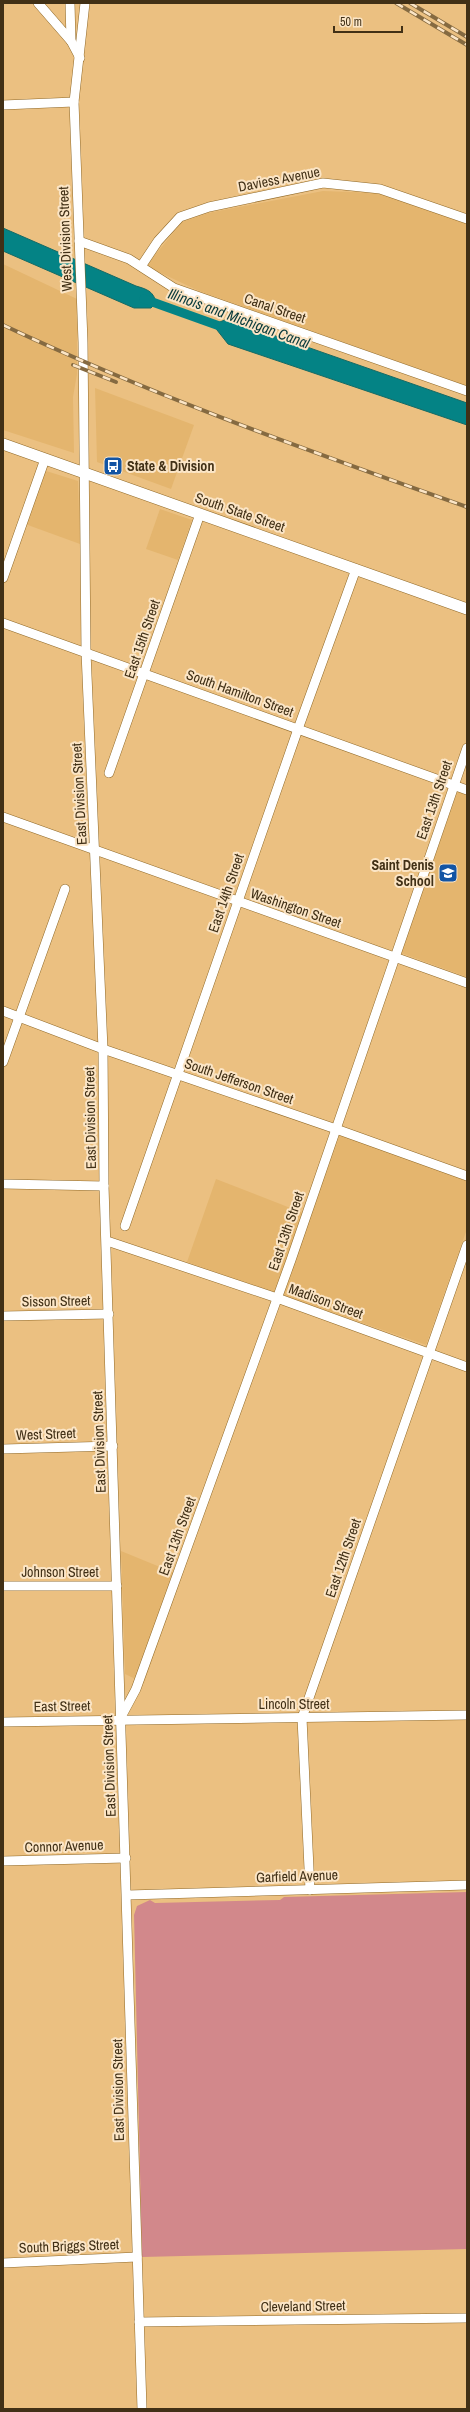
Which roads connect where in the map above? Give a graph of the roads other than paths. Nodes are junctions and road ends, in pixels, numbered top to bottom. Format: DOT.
graph roads {
  1 [pos="38,3"];
  2 [pos="70,3"];
  3 [pos="86,3"];
  4 [pos="71,41"];
  5 [pos="80,59"];
  6 [pos="74,102"];
  7 [pos="3,105"];
  8 [pos="467,219"];
  9 [pos="79,245"];
  10 [pos="142,265"];
  11 [pos="467,391"];
  12 [pos="3,444"];
  13 [pos="45,459"];
  14 [pos="83,474"];
  15 [pos="200,514"];
  16 [pos="356,569"];
  17 [pos="3,578"];
  18 [pos="467,609"];
  19 [pos="3,623"];
  20 [pos="86,652"];
  21 [pos="145,674"];
  22 [pos="298,730"];
  23 [pos="467,748"];
  24 [pos="109,773"];
  25 [pos="454,786"];
  26 [pos="467,790"];
  27 [pos="3,817"];
  28 [pos="96,850"];
  29 [pos="65,889"];
  30 [pos="237,902"];
  31 [pos="395,957"];
  32 [pos="467,983"];
  33 [pos="3,1011"];
  34 [pos="19,1016"];
  35 [pos="103,1049"];
  36 [pos="3,1062"];
  37 [pos="177,1074"];
  38 [pos="336,1129"];
  39 [pos="467,1176"];
  40 [pos="3,1184"];
  41 [pos="104,1186"];
  42 [pos="125,1226"];
  43 [pos="107,1241"];
  44 [pos="467,1245"];
  45 [pos="277,1298"];
  46 [pos="109,1314"];
  47 [pos="3,1316"];
  48 [pos="430,1353"];
  49 [pos="467,1367"];
  50 [pos="113,1446"];
  51 [pos="3,1449"];
  52 [pos="3,1586"];
  53 [pos="117,1586"];
  54 [pos="467,1716"];
  55 [pos="302,1718"];
  56 [pos="121,1719"];
  57 [pos="3,1722"];
  58 [pos="126,1858"];
  59 [pos="3,1862"];
  60 [pos="467,1885"];
  61 [pos="310,1890"];
  62 [pos="128,1894"];
  63 [pos="137,2257"];
  64 [pos="3,2263"];
  65 [pos="467,2318"];
  66 [pos="139,2322"];
  67 [pos="142,2409"];
  1 -- 4 [label="street"];
  2 -- 4 [label="street"];
  3 -- 5 [label="street, West Division Street"];
  4 -- 5 [label="street"];
  5 -- 6 [label="street, West Division Street"];
  6 -- 7 [label="street"];
  6 -- 9 [label="street, West Division Street"];
  8 -- 10 [label="street, Daviess Avenue"];
  9 -- 10 [label="street, Canal Street"];
  9 -- 14 [label="street, West Division Street"];
  10 -- 11 [label="street, Canal Street"];
  12 -- 13 [label="main road, South State Street"];
  13 -- 14 [label="main road, South State Street"];
  13 -- 17 [label="street"];
  14 -- 15 [label="main road, South State Street"];
  14 -- 20 [label="street, East Division Street"];
  15 -- 16 [label="main road, South State Street"];
  15 -- 21 [label="street, East 15th Street"];
  16 -- 18 [label="main road, South State Street"];
  16 -- 22 [label="street, East 14th Street"];
  19 -- 20 [label="street, South Hamilton Street"];
  20 -- 21 [label="street, South Hamilton Street"];
  20 -- 28 [label="street, East Division Street"];
  21 -- 22 [label="street, South Hamilton Street"];
  21 -- 24 [label="street, East 15th Street"];
  22 -- 25 [label="street, South Hamilton Street"];
  22 -- 30 [label="street, East 14th Street"];
  23 -- 25 [label="street, East 13th Street"];
  25 -- 26 [label="street, South Hamilton Street"];
  25 -- 31 [label="street, East 13th Street"];
  27 -- 28 [label="street, Washington Street"];
  28 -- 30 [label="street, Washington Street"];
  28 -- 35 [label="street, East Division Street"];
  29 -- 34 [label="street"];
  30 -- 31 [label="street, Washington Street"];
  30 -- 37 [label="street, East 14th Street"];
  31 -- 32 [label="street, Washington Street"];
  31 -- 38 [label="street, East 13th Street"];
  33 -- 34 [label="street, South Jefferson Street"];
  34 -- 35 [label="street, South Jefferson Street"];
  34 -- 36 [label="street"];
  35 -- 37 [label="street, South Jefferson Street"];
  35 -- 41 [label="street, East Division Street"];
  37 -- 38 [label="street, South Jefferson Street"];
  37 -- 42 [label="street, East 14th Street"];
  38 -- 39 [label="street, South Jefferson Street"];
  38 -- 45 [label="street, East 13th Street"];
  40 -- 41 [label="street"];
  41 -- 43 [label="street, East Division Street"];
  43 -- 45 [label="street, Madison Street"];
  43 -- 46 [label="street, East Division Street"];
  44 -- 48 [label="street, East 12th Street"];
  45 -- 48 [label="street, Madison Street"];
  45 -- 56 [label="street, East 13th Street"];
  46 -- 47 [label="street, Sisson Street"];
  46 -- 50 [label="street, East Division Street"];
  48 -- 49 [label="street, Madison Street"];
  48 -- 55 [label="street, East 12th Street"];
  50 -- 51 [label="street, West Street"];
  50 -- 53 [label="street, East Division Street"];
  52 -- 53 [label="street, Johnson Street"];
  53 -- 56 [label="street, East Division Street"];
  54 -- 55 [label="street, Lincoln Street"];
  55 -- 56 [label="street, Lincoln Street"];
  55 -- 61 [label="street, East 12th Street"];
  56 -- 57 [label="street, East Street"];
  56 -- 58 [label="street, East Division Street"];
  58 -- 59 [label="street, Connor Avenue"];
  58 -- 62 [label="street, East Division Street"];
  60 -- 61 [label="street, Garfield Avenue"];
  61 -- 62 [label="street, Garfield Avenue"];
  62 -- 63 [label="street, East Division Street"];
  63 -- 64 [label="street, South Briggs Street"];
  63 -- 66 [label="street, East Division Street"];
  65 -- 66 [label="street, Cleveland Street"];
  66 -- 67 [label="street, East Division Street"];
}
